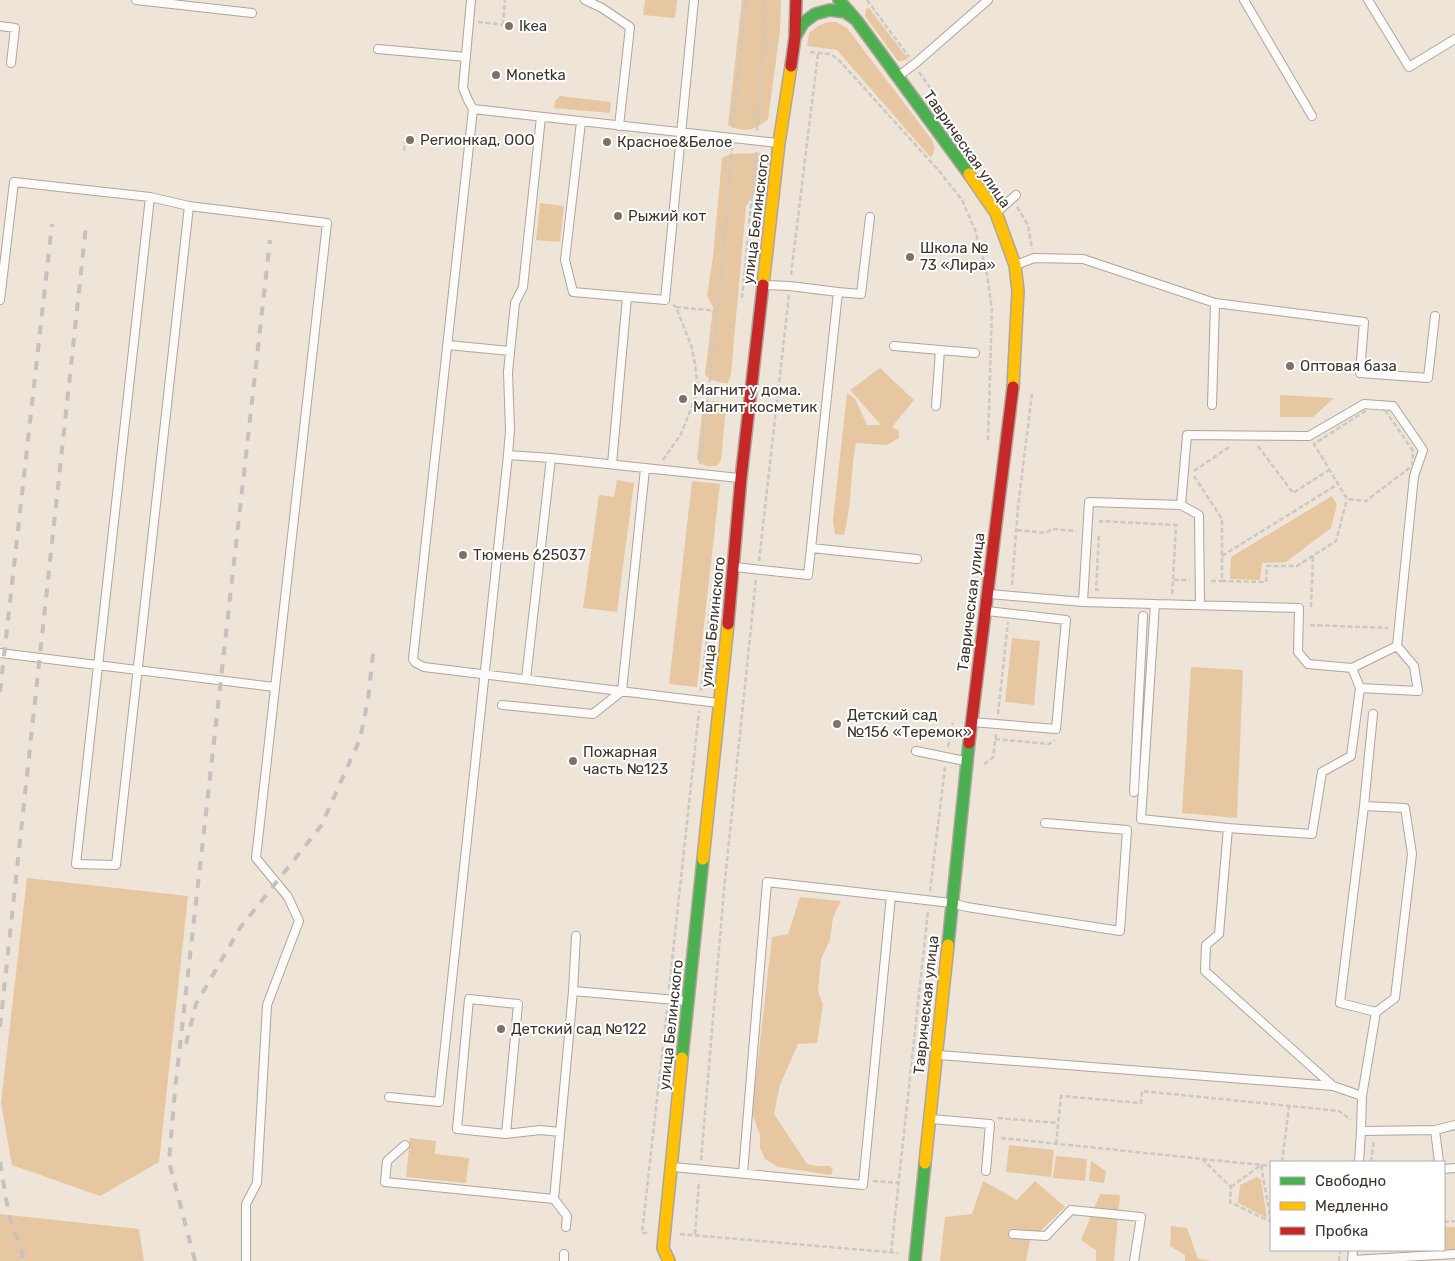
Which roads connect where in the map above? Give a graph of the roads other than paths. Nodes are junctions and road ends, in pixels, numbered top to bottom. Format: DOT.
graph roads {
  1 [pos="136,0"];
  2 [pos="471,0"];
  3 [pos="585,0"];
  4 [pos="694,0"];
  5 [pos="796,0"];
  6 [pos="839,0"];
  7 [pos="988,0"];
  8 [pos="1244,0"];
  9 [pos="1368,0"];
  10 [pos="252,13"];
  11 [pos="857,21"];
  12 [pos="0,26"];
  13 [pos="795,37"];
  14 [pos="1455,39"];
  15 [pos="378,49"];
  16 [pos="466,57"];
  17 [pos="11,64"];
  18 [pos="898,76"];
  19 [pos="474,109"];
  20 [pos="1312,116"];
  21 [pos="541,117"];
  22 [pos="581,122"];
  23 [pos="619,126"];
  24 [pos="681,132"];
  25 [pos="780,143"];
  26 [pos="1016,195"];
  27 [pos="150,197"];
  28 [pos="189,206"];
  29 [pos="996,213"];
  30 [pos="870,217"];
  31 [pos="1014,265"];
  32 [pos="763,285"];
  33 [pos="838,292"];
  34 [pos="627,297"];
  35 [pos="0,300"];
  36 [pos="1215,303"];
  37 [pos="1434,316"];
  38 [pos="448,345"];
  39 [pos="894,346"];
  40 [pos="940,350"];
  41 [pos="510,351"];
  42 [pos="975,353"];
  43 [pos="1212,405"];
  44 [pos="936,406"];
  45 [pos="508,455"];
  46 [pos="551,458"];
  47 [pos="612,464"];
  48 [pos="644,469"];
  49 [pos="741,478"];
  50 [pos="1181,505"];
  51 [pos="811,548"];
  52 [pos="917,559"];
  53 [pos="734,567"];
  54 [pos="988,594"];
  55 [pos="1083,602"];
  56 [pos="1155,604"];
  57 [pos="1200,605"];
  58 [pos="985,611"];
  59 [pos="1143,616"];
  60 [pos="1397,646"];
  61 [pos="0,653"];
  62 [pos="98,666"];
  63 [pos="1352,668"];
  64 [pos="138,670"];
  65 [pos="484,673"];
  66 [pos="526,679"];
  67 [pos="274,687"];
  68 [pos="1360,688"];
  69 [pos="622,691"];
  70 [pos="720,704"];
  71 [pos="502,705"];
  72 [pos="1373,714"];
  73 [pos="971,722"];
  74 [pos="916,751"];
  75 [pos="966,762"];
  76 [pos="1134,792"];
  77 [pos="1364,806"];
  78 [pos="1045,823"];
  79 [pos="1228,828"];
  80 [pos="891,896"];
  81 [pos="951,903"];
  82 [pos="576,936"];
  83 [pos="573,991"];
  84 [pos="689,1001"];
  85 [pos="1376,1012"];
  86 [pos="936,1055"];
  87 [pos="1333,1086"];
  88 [pos="1362,1096"];
  89 [pos="389,1097"];
  90 [pos="929,1118"];
  91 [pos="1455,1125"];
  92 [pos="1435,1130"];
  93 [pos="1362,1131"];
  94 [pos="560,1132"];
  95 [pos="506,1134"];
  96 [pos="405,1145"];
  97 [pos="1359,1161"];
  98 [pos="1439,1161"];
  99 [pos="671,1167"];
  100 [pos="986,1172"];
  101 [pos="743,1173"];
  102 [pos="554,1199"];
  103 [pos="566,1227"];
  104 [pos="1013,1234"];
  105 [pos="1455,1254"];
  106 [pos="246,1261"];
  107 [pos="669,1261"];
  108 [pos="915,1261"];
  109 [pos="1134,1261"];
  110 [pos="1352,1261"];
  1 -- 10 [label="lane"];
  2 -- 16 [label="lane"];
  3 -- 23 [label="lane"];
  4 -- 24 [label="lane"];
  5 -- 13 [label="street, улица Белинского"];
  6 -- 11 [label="street, Таврическая улица"];
  7 -- 18 [label="lane"];
  8 -- 20 [label="lane"];
  9 -- 14 [label="lane"];
  11 -- 13 [label="street"];
  11 -- 18 [label="street, Таврическая улица"];
  12 -- 17 [label="lane"];
  13 -- 25 [label="street, улица Белинского"];
  15 -- 16 [label="lane"];
  16 -- 19 [label="lane"];
  18 -- 29 [label="street, Таврическая улица"];
  19 -- 21 [label="lane"];
  19 -- 38 [label="lane"];
  21 -- 22 [label="lane"];
  21 -- 41 [label="lane"];
  22 -- 23 [label="lane"];
  22 -- 34 [label="lane"];
  23 -- 24 [label="lane"];
  24 -- 25 [label="lane"];
  24 -- 34 [label="lane"];
  25 -- 32 [label="street, улица Белинского"];
  26 -- 29 [label="lane"];
  27 -- 28 [label="lane"];
  27 -- 35 [label="lane"];
  27 -- 62 [label="lane"];
  28 -- 64 [label="lane"];
  28 -- 67 [label="lane"];
  29 -- 31 [label="street, Таврическая улица"];
  30 -- 33 [label="lane"];
  31 -- 36 [label="lane"];
  31 -- 54 [label="street, Таврическая улица"];
  32 -- 33 [label="lane"];
  32 -- 49 [label="street, улица Белинского"];
  33 -- 51 [label="lane"];
  34 -- 47 [label="lane"];
  36 -- 37 [label="lane"];
  36 -- 43 [label="lane"];
  38 -- 41 [label="lane"];
  38 -- 65 [label="lane"];
  39 -- 40 [label="lane"];
  40 -- 42 [label="lane"];
  40 -- 44 [label="lane"];
  41 -- 45 [label="lane"];
  45 -- 46 [label="lane"];
  45 -- 65 [label="lane"];
  46 -- 47 [label="lane"];
  46 -- 66 [label="lane"];
  47 -- 48 [label="lane"];
  48 -- 49 [label="lane"];
  48 -- 69 [label="lane"];
  49 -- 53 [label="street, улица Белинского"];
  50 -- 55 [label="lane"];
  50 -- 57 [label="lane"];
  50 -- 60 [label="lane"];
  51 -- 52 [label="lane"];
  51 -- 53 [label="lane"];
  53 -- 70 [label="street, улица Белинского"];
  54 -- 55 [label="lane"];
  54 -- 58 [label="street, Таврическая улица"];
  55 -- 56 [label="lane"];
  56 -- 57 [label="lane"];
  56 -- 79 [label="lane"];
  57 -- 63 [label="lane"];
  58 -- 73 [label="street, Таврическая улица"];
  58 -- 73 [label="lane"];
  59 -- 76 [label="lane"];
  60 -- 63 [label="lane"];
  60 -- 68 [label="lane"];
  61 -- 62 [label="lane"];
  62 -- 64 [label="lane"];
  62 -- 64 [label="lane"];
  63 -- 68 [label="lane"];
  64 -- 67 [label="lane"];
  65 -- 66 [label="lane"];
  65 -- 89 [label="lane"];
  66 -- 69 [label="lane"];
  67 -- 106 [label="lane"];
  68 -- 79 [label="lane"];
  69 -- 70 [label="lane"];
  69 -- 71 [label="lane"];
  70 -- 84 [label="street, улица Белинского"];
  72 -- 77 [label="lane"];
  73 -- 75 [label="street, Таврическая улица"];
  74 -- 75 [label="lane"];
  75 -- 81 [label="street, Таврическая улица"];
  77 -- 85 [label="lane"];
  77 -- 85 [label="lane"];
  78 -- 81 [label="lane"];
  79 -- 87 [label="lane"];
  80 -- 81 [label="lane"];
  80 -- 101 [label="lane"];
  80 -- 101 [label="lane"];
  81 -- 86 [label="street, Таврическая улица"];
  82 -- 83 [label="lane"];
  83 -- 84 [label="lane"];
  83 -- 94 [label="lane"];
  84 -- 99 [label="street, улица Белинского"];
  85 -- 88 [label="lane"];
  86 -- 87 [label="lane"];
  86 -- 90 [label="street, Таврическая улица"];
  87 -- 88 [label="lane"];
  88 -- 93 [label="lane"];
  90 -- 100 [label="lane"];
  90 -- 108 [label="street, Таврическая улица"];
  91 -- 92 [label="lane"];
  92 -- 93 [label="lane"];
  92 -- 98 [label="lane"];
  93 -- 97 [label="lane"];
  94 -- 95 [label="lane"];
  94 -- 102 [label="lane"];
  95 -- 95 [label="lane"];
  96 -- 102 [label="lane"];
  99 -- 101 [label="lane"];
  99 -- 107 [label="street, улица Белинского"];
  102 -- 103 [label="lane"];
  104 -- 109 [label="lane"];
  105 -- 110 [label="lane"];
}
